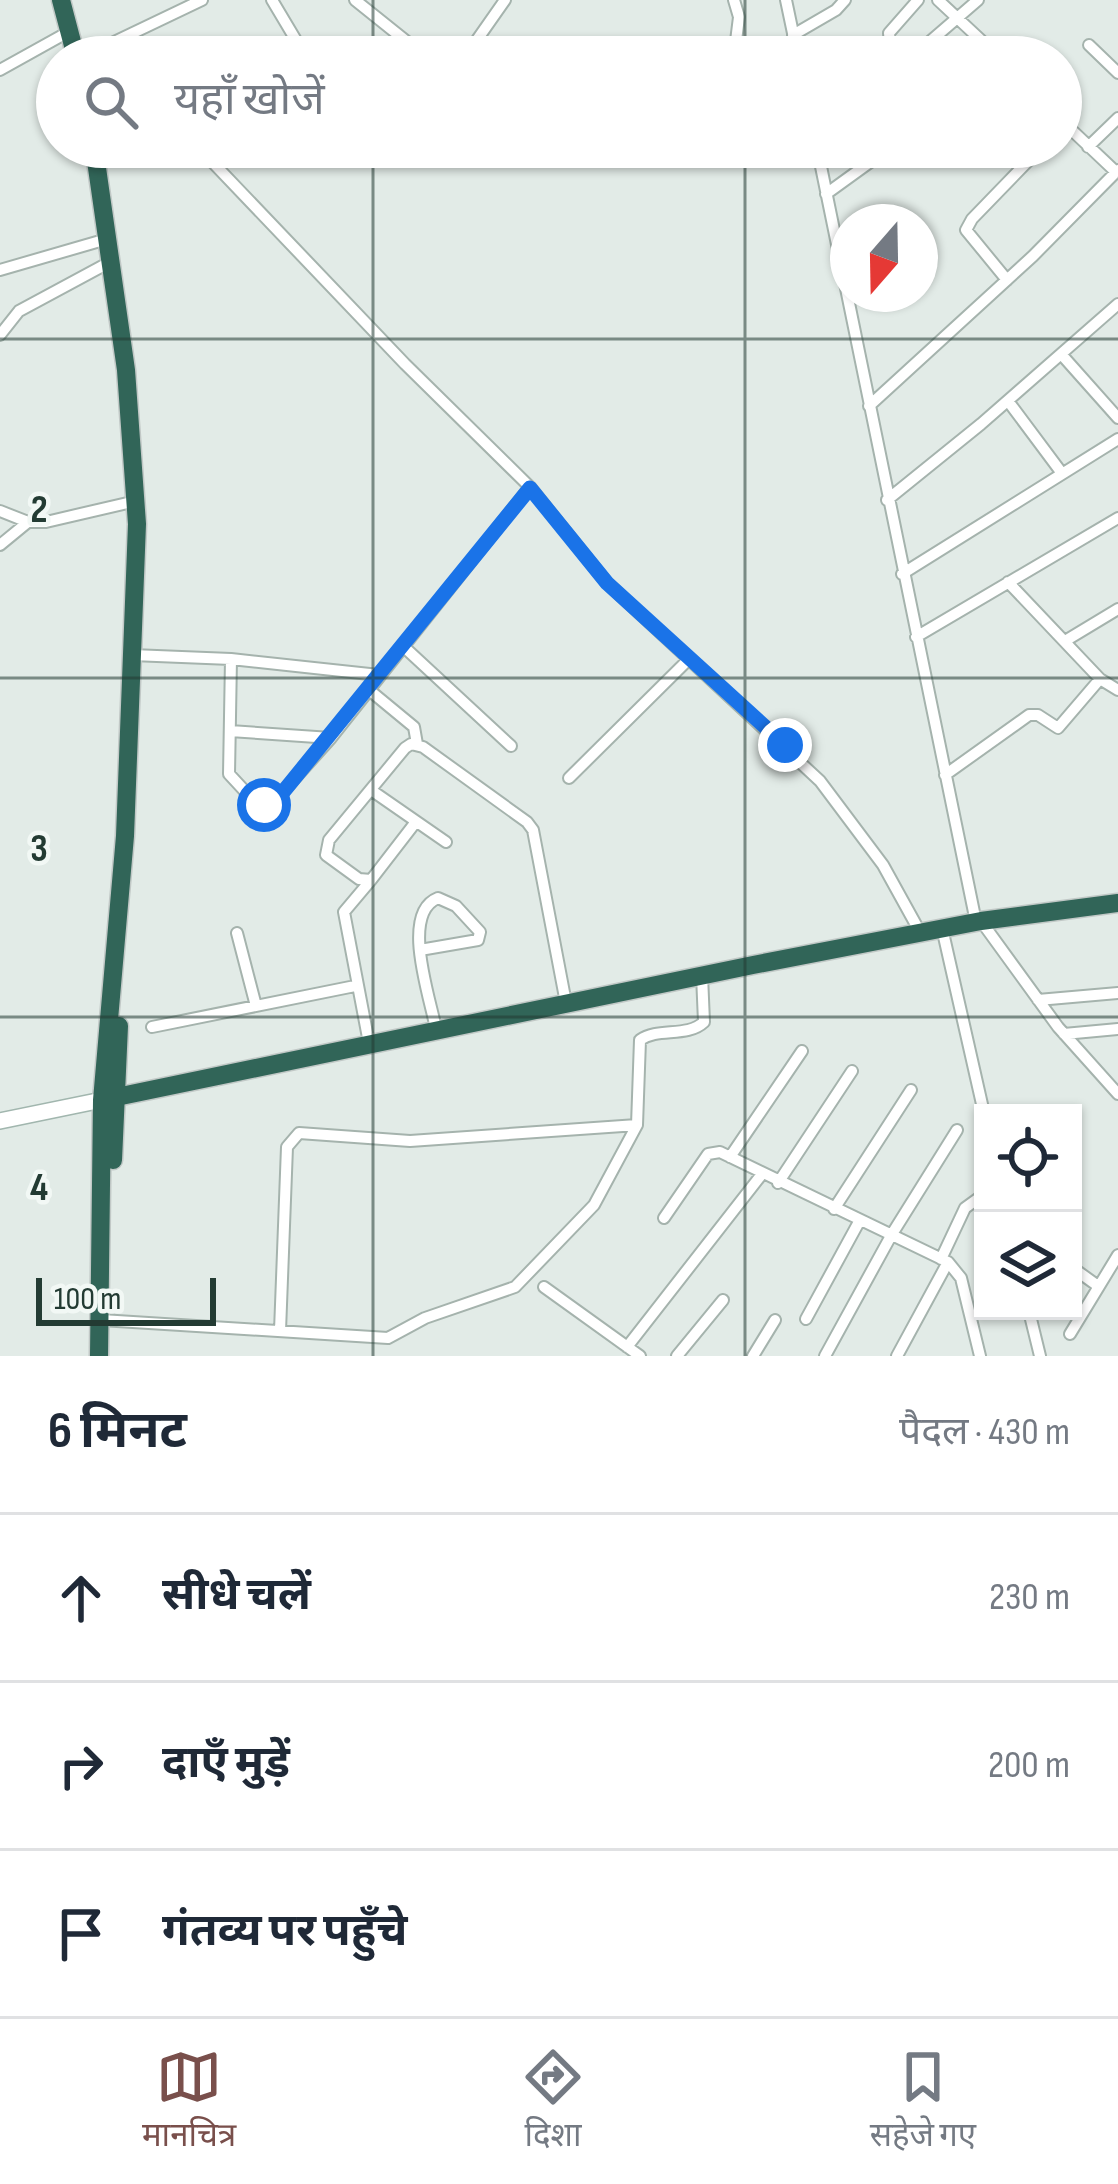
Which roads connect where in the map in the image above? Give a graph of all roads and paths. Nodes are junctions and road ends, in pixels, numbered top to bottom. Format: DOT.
graph roads {
  1 [pos="61,0"];
  2 [pos="272,0"];
  3 [pos="355,0"];
  4 [pos="506,0"];
  5 [pos="734,0"];
  6 [pos="786,0"];
  7 [pos="845,0"];
  8 [pos="918,0"];
  9 [pos="938,0"];
  10 [pos="978,0"];
  11 [pos="196,1"];
  12 [pos="959,17"];
  13 [pos="793,35"];
  14 [pos="75,36"];
  15 [pos="110,36"];
  16 [pos="293,36"];
  17 [pos="400,36"];
  18 [pos="480,36"];
  19 [pos="737,36"];
  20 [pos="889,36"];
  21 [pos="937,36"];
  22 [pos="978,36"];
  23 [pos="1089,45"];
  24 [pos="36,60"];
  25 [pos="0,70"];
  26 [pos="1118,73"];
  27 [pos="1118,118"];
  28 [pos="1082,141"];
  29 [pos="1088,147"];
  30 [pos="97,168"];
  31 [pos="219,168"];
  32 [pos="821,168"];
  33 [pos="862,168"];
  34 [pos="1021,168"];
  35 [pos="1117,171"];
  36 [pos="826,194"];
  37 [pos="107,239"];
  38 [pos="110,262"];
  39 [pos="0,270"];
  40 [pos="1007,280"];
  41 [pos="1117,307"];
  42 [pos="0,335"];
  43 [pos="1061,354"];
  44 [pos="1008,401"];
  45 [pos="868,406"];
  46 [pos="1118,418"];
  47 [pos="1118,440"];
  48 [pos="1061,472"];
  49 [pos="530,488"];
  50 [pos="136,500"];
  51 [pos="887,500"];
  52 [pos="0,511"];
  53 [pos="1118,518"];
  54 [pos="28,522"];
  55 [pos="0,545"];
  56 [pos="902,574"];
  57 [pos="1008,582"];
  58 [pos="1118,608"];
  59 [pos="916,637"];
  60 [pos="1065,641"];
  61 [pos="403,646"];
  62 [pos="132,655"];
  63 [pos="231,659"];
  64 [pos="689,659"];
  65 [pos="379,675"];
  66 [pos="1100,679"];
  67 [pos="368,688"];
  68 [pos="1118,690"];
  69 [pos="230,731"];
  70 [pos="331,738"];
  71 [pos="417,743"];
  72 [pos="511,746"];
  73 [pos="945,775"];
  74 [pos="569,778"];
  75 [pos="371,790"];
  76 [pos="415,823"];
  77 [pos="446,842"];
  78 [pos="371,880"];
  79 [pos="1118,903"];
  80 [pos="978,922"];
  81 [pos="942,928"];
  82 [pos="920,932"];
  83 [pos="237,933"];
  84 [pos="421,950"];
  85 [pos="702,975"];
  86 [pos="355,986"];
  87 [pos="1118,993"];
  88 [pos="1038,1000"];
  89 [pos="566,1003"];
  90 [pos="256,1006"];
  91 [pos="152,1028"];
  92 [pos="436,1029"];
  93 [pos="1118,1029"];
  94 [pos="1064,1034"];
  95 [pos="369,1042"];
  96 [pos="802,1052"];
  97 [pos="852,1071"];
  98 [pos="910,1090"];
  99 [pos="1118,1094"];
  100 [pos="108,1098"];
  101 [pos="982,1104"];
  102 [pos="0,1121"];
  103 [pos="637,1124"];
  104 [pos="957,1130"];
  105 [pos="730,1157"];
  106 [pos="762,1174"];
  107 [pos="778,1183"];
  108 [pos="974,1202"];
  109 [pos="834,1209"];
  110 [pos="664,1219"];
  111 [pos="860,1220"];
  112 [pos="892,1234"];
  113 [pos="1118,1255"];
  114 [pos="945,1260"];
  115 [pos="1082,1274"];
  116 [pos="1098,1286"];
  117 [pos="544,1287"];
  118 [pos="723,1300"];
  119 [pos="102,1312"];
  120 [pos="806,1319"];
  121 [pos="775,1320"];
  122 [pos="1031,1320"];
  123 [pos="280,1331"];
  124 [pos="1070,1334"];
  125 [pos="627,1347"];
  126 [pos="100,1356"];
  127 [pos="640,1356"];
  128 [pos="677,1356"];
  129 [pos="754,1356"];
  130 [pos="825,1356"];
  131 [pos="897,1356"];
  132 [pos="980,1356"];
  133 [pos="1040,1356"];
  1 -- 14 [label="highway"];
  2 -- 16 [label="street"];
  3 -- 17 [label="street"];
  4 -- 18 [label="street"];
  5 -- 19 [label="street"];
  6 -- 13 [label="street"];
  7 -- 13 [label="street"];
  8 -- 20 [label="street"];
  9 -- 12 [label="street"];
  10 -- 12 [label="street"];
  11 -- 15 [label="street"];
  12 -- 21 [label="street"];
  12 -- 22 [label="street"];
  23 -- 26 [label="street"];
  24 -- 25 [label="street"];
  27 -- 29 [label="street"];
  28 -- 29 [label="street"];
  29 -- 35 [label="street"];
  30 -- 37 [label="highway"];
  31 -- 49 [label="street"];
  32 -- 36 [label="street"];
  33 -- 36 [label="street"];
  34 -- 40 [label="street"];
  35 -- 40 [label="street"];
  36 -- 45 [label="street"];
  37 -- 38 [label="highway"];
  37 -- 39 [label="street"];
  38 -- 42 [label="street"];
  38 -- 50 [label="highway"];
  40 -- 45 [label="street"];
  41 -- 43 [label="street"];
  43 -- 44 [label="street"];
  43 -- 46 [label="street"];
  44 -- 48 [label="street"];
  44 -- 51 [label="street"];
  45 -- 51 [label="street"];
  47 -- 48 [label="street"];
  48 -- 56 [label="street"];
  49 -- 61 [label="street"];
  49 -- 64 [label="street"];
  50 -- 54 [label="street"];
  50 -- 62 [label="highway"];
  51 -- 56 [label="street"];
  52 -- 54 [label="street"];
  53 -- 57 [label="street"];
  54 -- 55 [label="street"];
  56 -- 59 [label="street"];
  57 -- 59 [label="street"];
  57 -- 60 [label="street"];
  58 -- 60 [label="street"];
  59 -- 73 [label="street"];
  60 -- 66 [label="street"];
  61 -- 65 [label="street"];
  61 -- 72 [label="street"];
  62 -- 63 [label="street"];
  62 -- 100 [label="highway"];
  63 -- 65 [label="street"];
  63 -- 69 [label="street"];
  64 -- 74 [label="street"];
  64 -- 82 [label="street"];
  65 -- 67 [label="street"];
  66 -- 68 [label="street"];
  66 -- 73 [label="street"];
  67 -- 70 [label="street"];
  67 -- 71 [label="street"];
  69 -- 70 [label="street"];
  69 -- 70 [label="street"];
  71 -- 75 [label="street"];
  71 -- 89 [label="street"];
  73 -- 80 [label="street"];
  75 -- 76 [label="street"];
  75 -- 78 [label="street"];
  76 -- 77 [label="street"];
  76 -- 78 [label="street"];
  78 -- 86 [label="street"];
  79 -- 80 [label="highway"];
  80 -- 81 [label="highway"];
  80 -- 88 [label="street"];
  81 -- 82 [label="highway"];
  81 -- 101 [label="street"];
  82 -- 85 [label="highway"];
  83 -- 90 [label="street"];
  84 -- 84 [label="street"];
  84 -- 92 [label="street"];
  85 -- 89 [label="highway"];
  85 -- 103 [label="street"];
  86 -- 90 [label="street"];
  86 -- 95 [label="street"];
  87 -- 88 [label="street"];
  88 -- 94 [label="street"];
  89 -- 92 [label="highway"];
  90 -- 91 [label="street"];
  92 -- 95 [label="highway"];
  93 -- 94 [label="street"];
  94 -- 99 [label="street"];
  95 -- 100 [label="highway"];
  96 -- 105 [label="street"];
  97 -- 107 [label="street"];
  98 -- 109 [label="street"];
  100 -- 102 [label="street"];
  100 -- 119 [label="highway"];
  103 -- 123 [label="street"];
  103 -- 123 [label="street"];
  104 -- 112 [label="street"];
  105 -- 106 [label="street"];
  105 -- 110 [label="street"];
  106 -- 107 [label="street"];
  106 -- 125 [label="street"];
  107 -- 109 [label="street"];
  108 -- 114 [label="street"];
  109 -- 111 [label="street"];
  111 -- 112 [label="street"];
  111 -- 120 [label="street"];
  112 -- 114 [label="street"];
  112 -- 130 [label="street"];
  113 -- 116 [label="street"];
  114 -- 131 [label="street"];
  114 -- 132 [label="street"];
  115 -- 116 [label="street"];
  116 -- 124 [label="street"];
  117 -- 125 [label="street"];
  118 -- 128 [label="street"];
  119 -- 123 [label="street"];
  119 -- 126 [label="highway"];
  121 -- 129 [label="street"];
  122 -- 133 [label="street"];
  125 -- 127 [label="street"];
}
